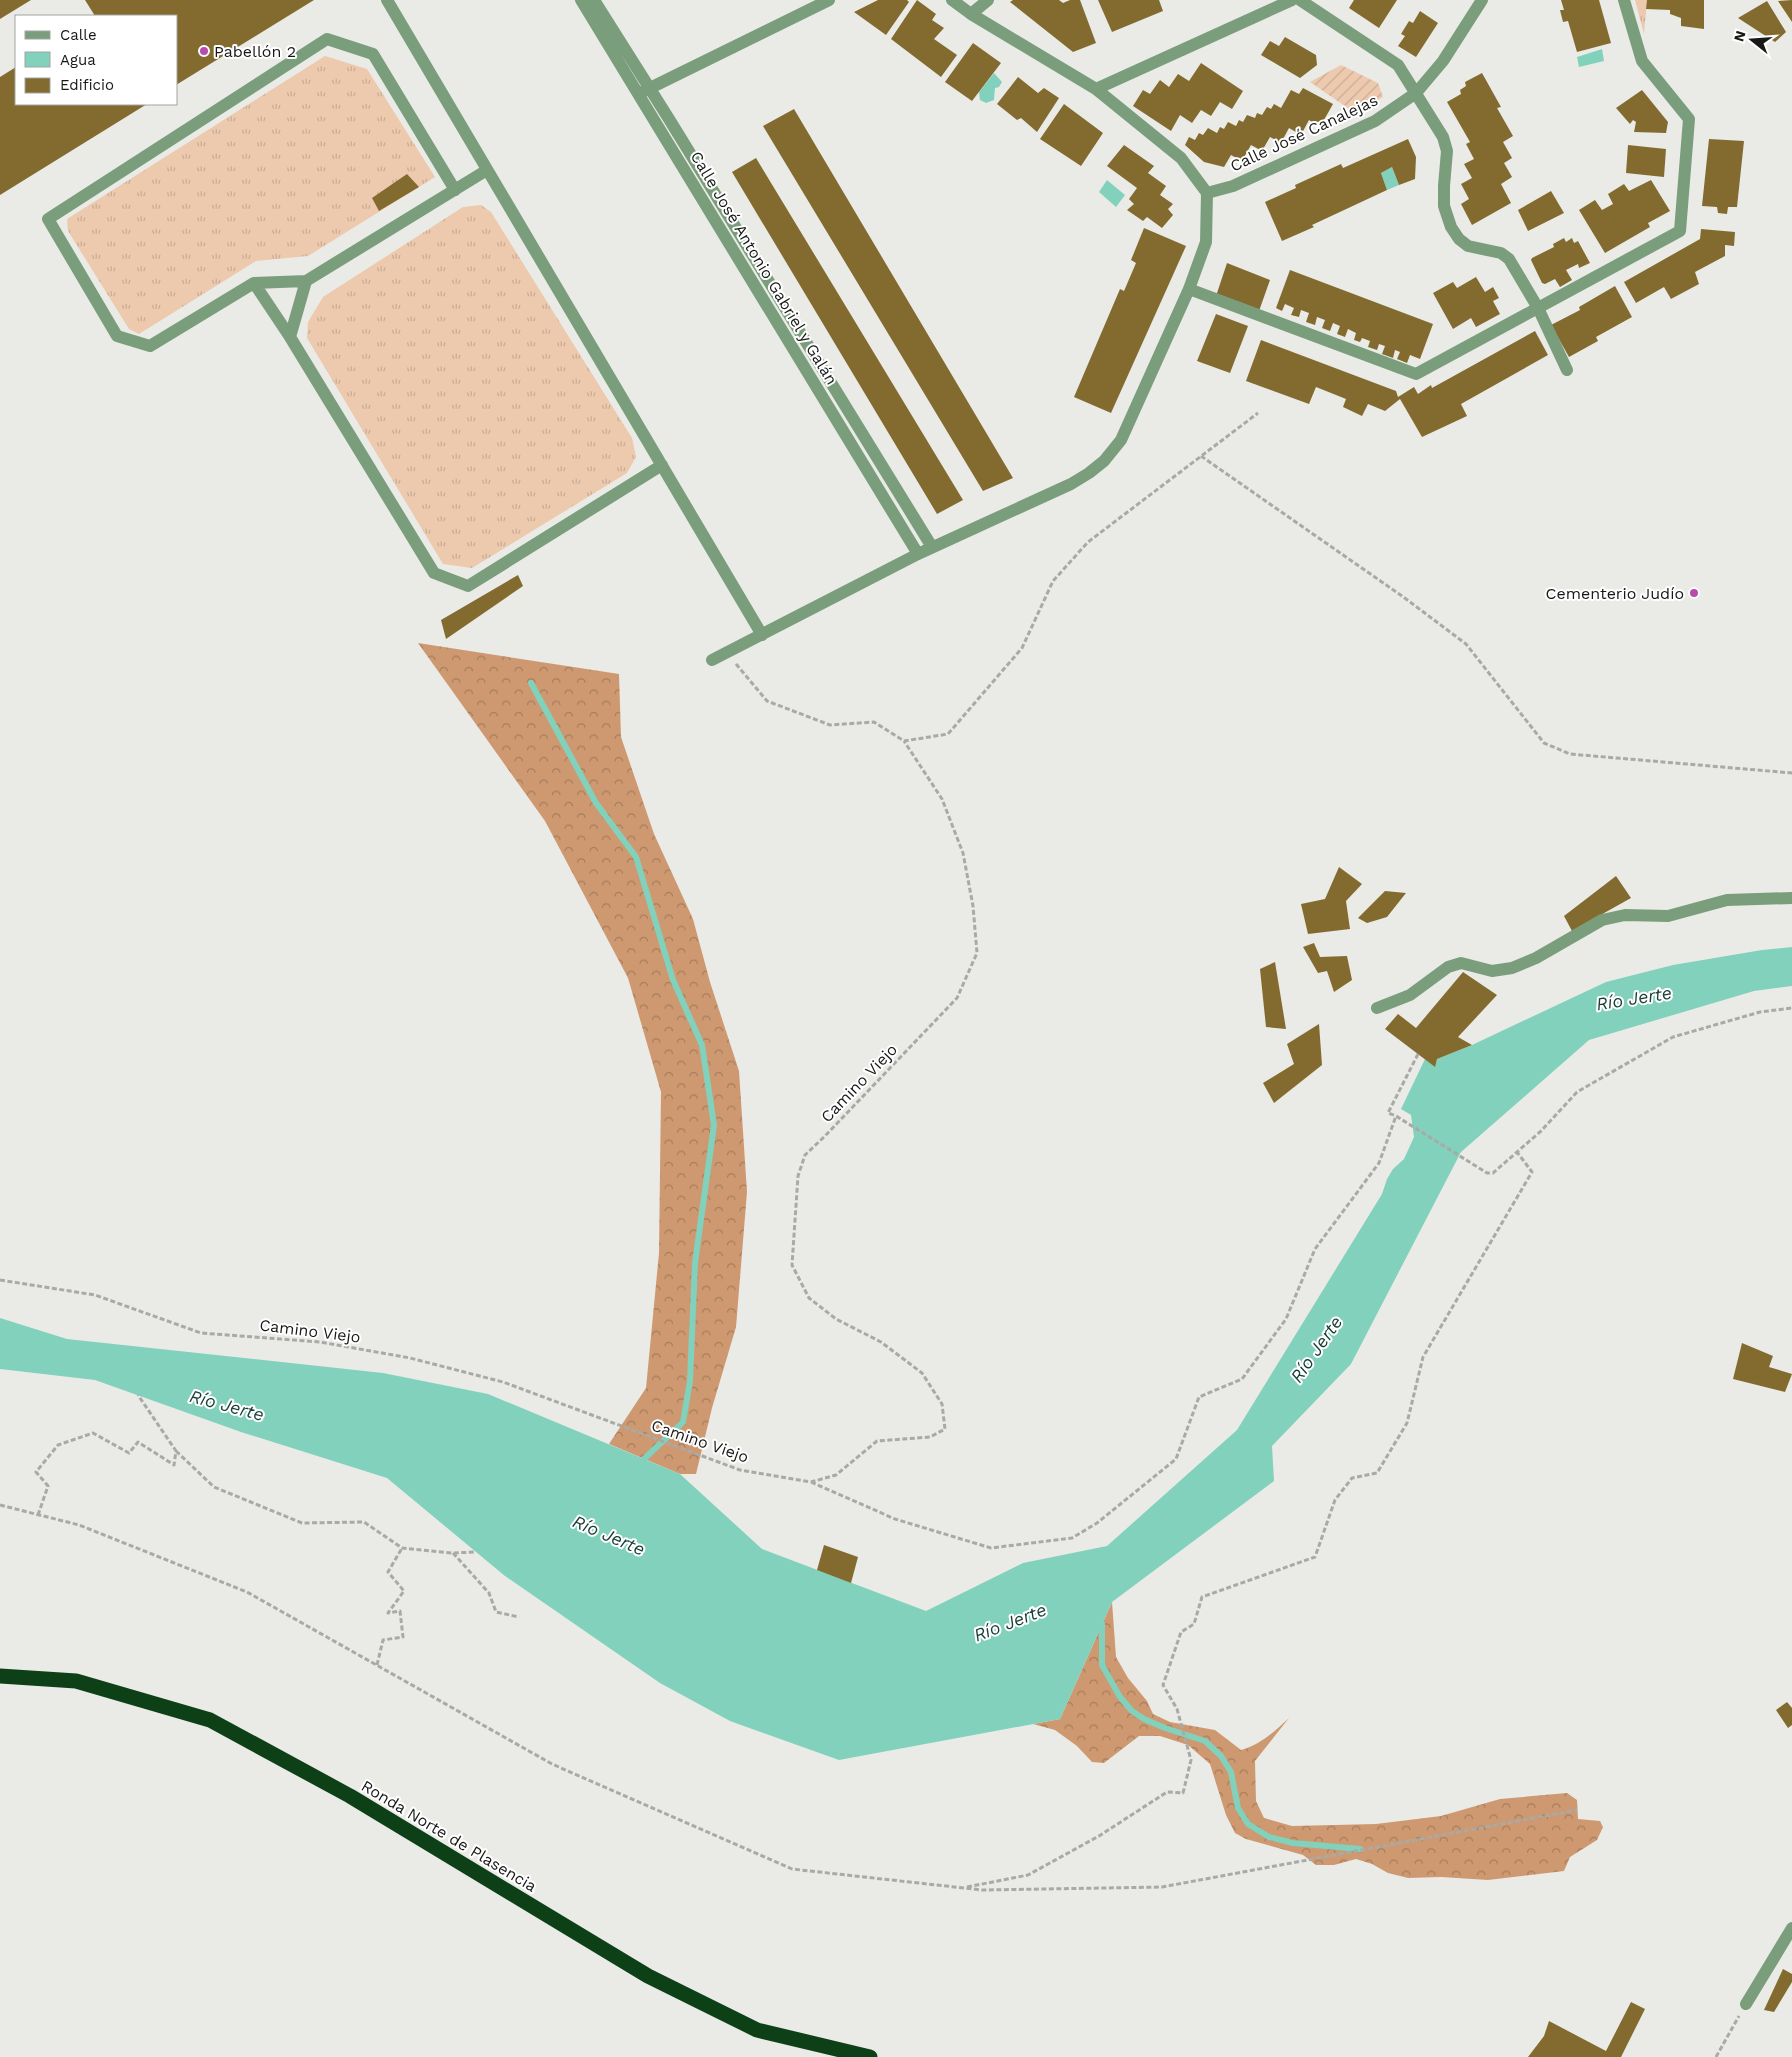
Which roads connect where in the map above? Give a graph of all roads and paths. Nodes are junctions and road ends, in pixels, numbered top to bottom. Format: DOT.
graph roads {
  1 [pos="581,0"];
  2 [pos="594,0"];
  3 [pos="829,0"];
  4 [pos="952,0"];
  5 [pos="988,0"];
  6 [pos="1292,0"];
  7 [pos="1300,0"];
  8 [pos="1482,0"];
  9 [pos="1624,0"];
  10 [pos="392,2"];
  11 [pos="970,14"];
  12 [pos="1096,89"];
  13 [pos="644,91"];
  14 [pos="1416,93"];
  15 [pos="487,170"];
  16 [pos="455,190"];
  17 [pos="1207,193"];
  18 [pos="306,282"];
  19 [pos="254,283"];
  20 [pos="1188,289"];
  21 [pos="1538,308"];
  22 [pos="290,338"];
  23 [pos="1567,370"];
  24 [pos="1258,414"];
  25 [pos="1201,456"];
  26 [pos="662,465"];
  27 [pos="932,547"];
  28 [pos="918,554"];
  29 [pos="762,635"];
  30 [pos="727,653"];
  31 [pos="712,660"];
  32 [pos="904,741"];
  33 [pos="1792,773"];
  34 [pos="1792,898"];
  35 [pos="1377,1008"];
  36 [pos="1792,1008"];
  37 [pos="1418,1054"];
  38 [pos="1396,1116"];
  39 [pos="1517,1152"];
  40 [pos="0,1280"];
  41 [pos="138,1395"];
  42 [pos="176,1451"];
  43 [pos="811,1482"];
  44 [pos="0,1505"];
  45 [pos="38,1515"];
  46 [pos="402,1548"];
  47 [pos="476,1552"];
  48 [pos="452,1553"];
  49 [pos="519,1617"];
  50 [pos="377,1665"];
  51 [pos="0,1676"];
  52 [pos="1577,1810"];
  53 [pos="962,1888"];
  54 [pos="1792,1928"];
  55 [pos="1746,2004"];
  56 [pos="870,2057"];
  57 [pos="1716,2057"];
  1 -- 13 [label="street, Calle José Antonio Gabriel y Galán"];
  2 -- 13 [label="street, Calle José Antonio Gabriel y Galán"];
  3 -- 13 [label="street"];
  4 -- 11 [label="street"];
  5 -- 11 [label="street"];
  6 -- 12 [label="street"];
  7 -- 14 [label="street"];
  8 -- 14 [label="street, Calle José Canalejas"];
  9 -- 21 [label="street"];
  10 -- 15 [label="street"];
  11 -- 12 [label="street"];
  12 -- 17 [label="street"];
  13 -- 27 [label="street, Calle José Antonio Gabriel y Galán"];
  13 -- 28 [label="street, Calle José Antonio Gabriel y Galán"];
  14 -- 17 [label="street, Calle José Canalejas"];
  14 -- 21 [label="street"];
  15 -- 16 [label="street"];
  15 -- 26 [label="street"];
  16 -- 18 [label="street"];
  16 -- 19 [label="street"];
  17 -- 20 [label="street"];
  18 -- 19 [label="street"];
  18 -- 22 [label="street"];
  19 -- 22 [label="street"];
  20 -- 21 [label="street"];
  20 -- 27 [label="street"];
  21 -- 23 [label="street"];
  22 -- 26 [label="street"];
  24 -- 25 [label="path"];
  25 -- 32 [label="path"];
  25 -- 33 [label="path"];
  26 -- 29 [label="street"];
  27 -- 28 [label="street"];
  28 -- 29 [label="street"];
  29 -- 30 [label="street"];
  30 -- 31 [label="street"];
  30 -- 32 [label="path"];
  32 -- 43 [label="path, Camino Viejo"];
  34 -- 35 [label="street"];
  36 -- 39 [label="path"];
  37 -- 38 [label="path"];
  38 -- 39 [label="path"];
  38 -- 43 [label="path"];
  39 -- 53 [label="path"];
  40 -- 43 [label="path, Camino Viejo"];
  41 -- 42 [label="path"];
  42 -- 45 [label="path"];
  42 -- 46 [label="path"];
  44 -- 45 [label="path"];
  45 -- 50 [label="path"];
  46 -- 48 [label="path"];
  46 -- 50 [label="path"];
  47 -- 48 [label="path"];
  48 -- 49 [label="path"];
  50 -- 53 [label="path"];
  51 -- 56 [label="highway, Ronda Norte de Plasencia"];
  52 -- 53 [label="path"];
  54 -- 55 [label="street"];
  55 -- 57 [label="path"];
}
